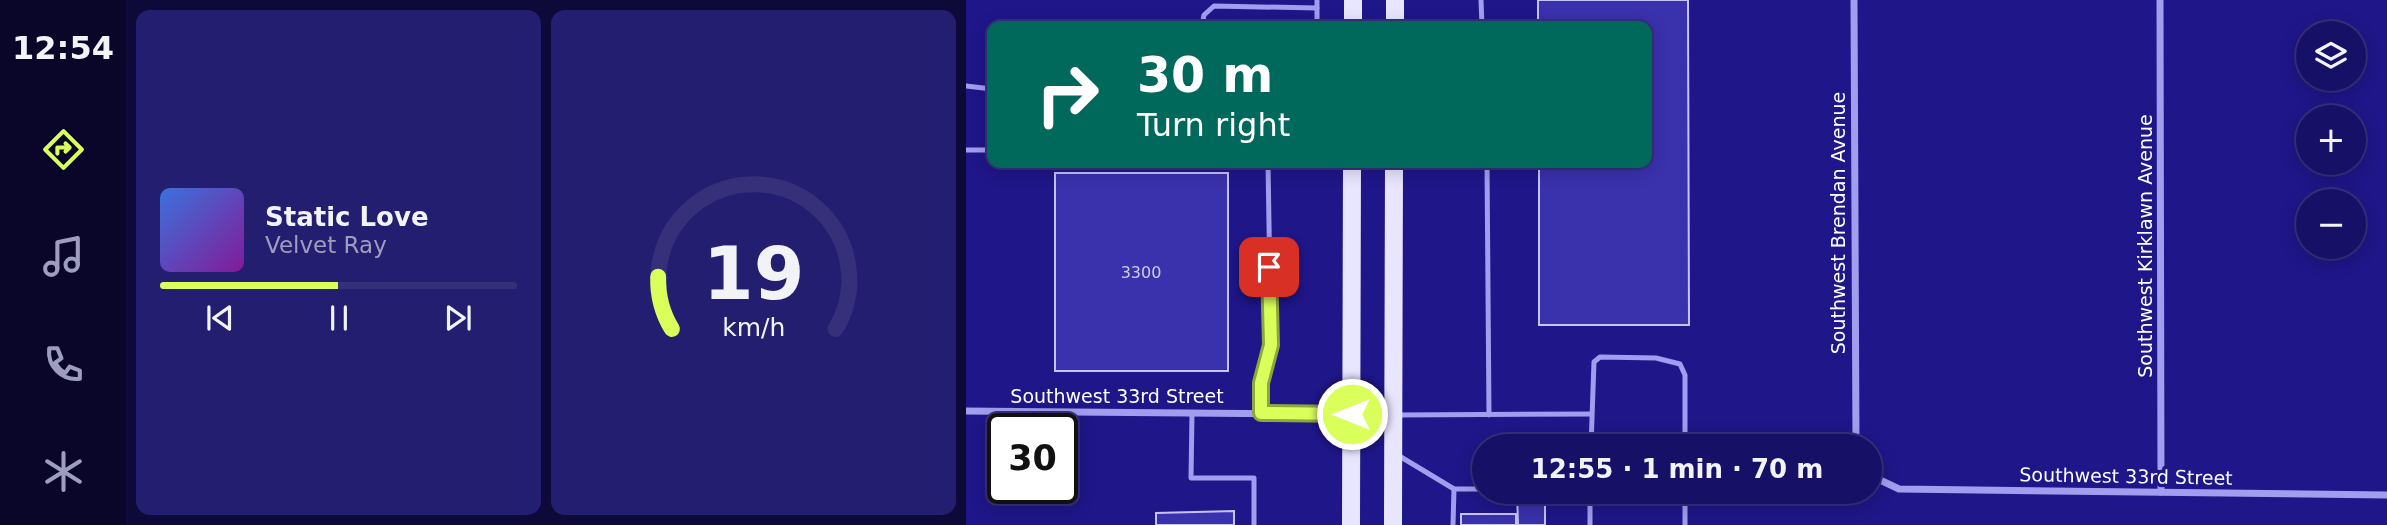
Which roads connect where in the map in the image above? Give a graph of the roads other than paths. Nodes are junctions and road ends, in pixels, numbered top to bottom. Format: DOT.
graph roads {
  1 [pos="1317,0"];
  2 [pos="1353,0"];
  3 [pos="1395,0"];
  4 [pos="1481,0"];
  5 [pos="1854,0"];
  6 [pos="2160,0"];
  7 [pos="1317,8"];
  8 [pos="1203,21"];
  9 [pos="1317,21"];
  10 [pos="1353,21"];
  11 [pos="1395,21"];
  12 [pos="1482,21"];
  13 [pos="966,86"];
  14 [pos="987,88"];
  15 [pos="966,150"];
  16 [pos="987,150"];
  17 [pos="1268,168"];
  18 [pos="1352,168"];
  19 [pos="1394,168"];
  20 [pos="1487,168"];
  21 [pos="966,411"];
  22 [pos="1192,413"];
  23 [pos="1261,413"];
  24 [pos="1352,414"];
  25 [pos="1591,414"];
  26 [pos="1393,415"];
  27 [pos="1489,415"];
  28 [pos="1591,434"];
  29 [pos="1685,434"];
  30 [pos="1856,434"];
  31 [pos="1393,452"];
  32 [pos="1882,482"];
  33 [pos="1454,489"];
  34 [pos="1472,489"];
  35 [pos="2161,492"];
  36 [pos="2387,495"];
  37 [pos="1590,504"];
  38 [pos="1685,504"];
  39 [pos="1254,525"];
  40 [pos="1351,525"];
  41 [pos="1393,525"];
  42 [pos="1453,525"];
  43 [pos="1590,525"];
  44 [pos="1685,525"];
  1 -- 7 [label="lane"];
  2 -- 10 [label="main road"];
  3 -- 11 [label="main road"];
  4 -- 12 [label="lane"];
  5 -- 30 [label="street, Southwest Brendan Avenue"];
  6 -- 35 [label="street, Southwest Kirklawn Avenue"];
  7 -- 8 [label="lane"];
  7 -- 9 [label="lane"];
  13 -- 14 [label="lane"];
  15 -- 16 [label="lane"];
  17 -- 23 [label="lane"];
  18 -- 24 [label="main road"];
  19 -- 26 [label="main road"];
  20 -- 27 [label="lane"];
  21 -- 22 [label="street, Southwest 33rd Street"];
  22 -- 23 [label="street, Southwest 33rd Street"];
  22 -- 39 [label="lane"];
  23 -- 24 [label="street, Southwest 33rd Street"];
  24 -- 26 [label="street, Southwest 33rd Street"];
  24 -- 40 [label="main road"];
  25 -- 27 [label="lane"];
  25 -- 28 [label="lane"];
  25 -- 29 [label="lane"];
  26 -- 27 [label="lane"];
  26 -- 31 [label="main road"];
  31 -- 33 [label="lane"];
  31 -- 41 [label="main road"];
  32 -- 35 [label="street, Southwest 33rd Street"];
  33 -- 34 [label="lane"];
  33 -- 42 [label="lane"];
  35 -- 36 [label="street, Southwest 33rd Street"];
  37 -- 43 [label="lane"];
  38 -- 44 [label="lane"];
}
